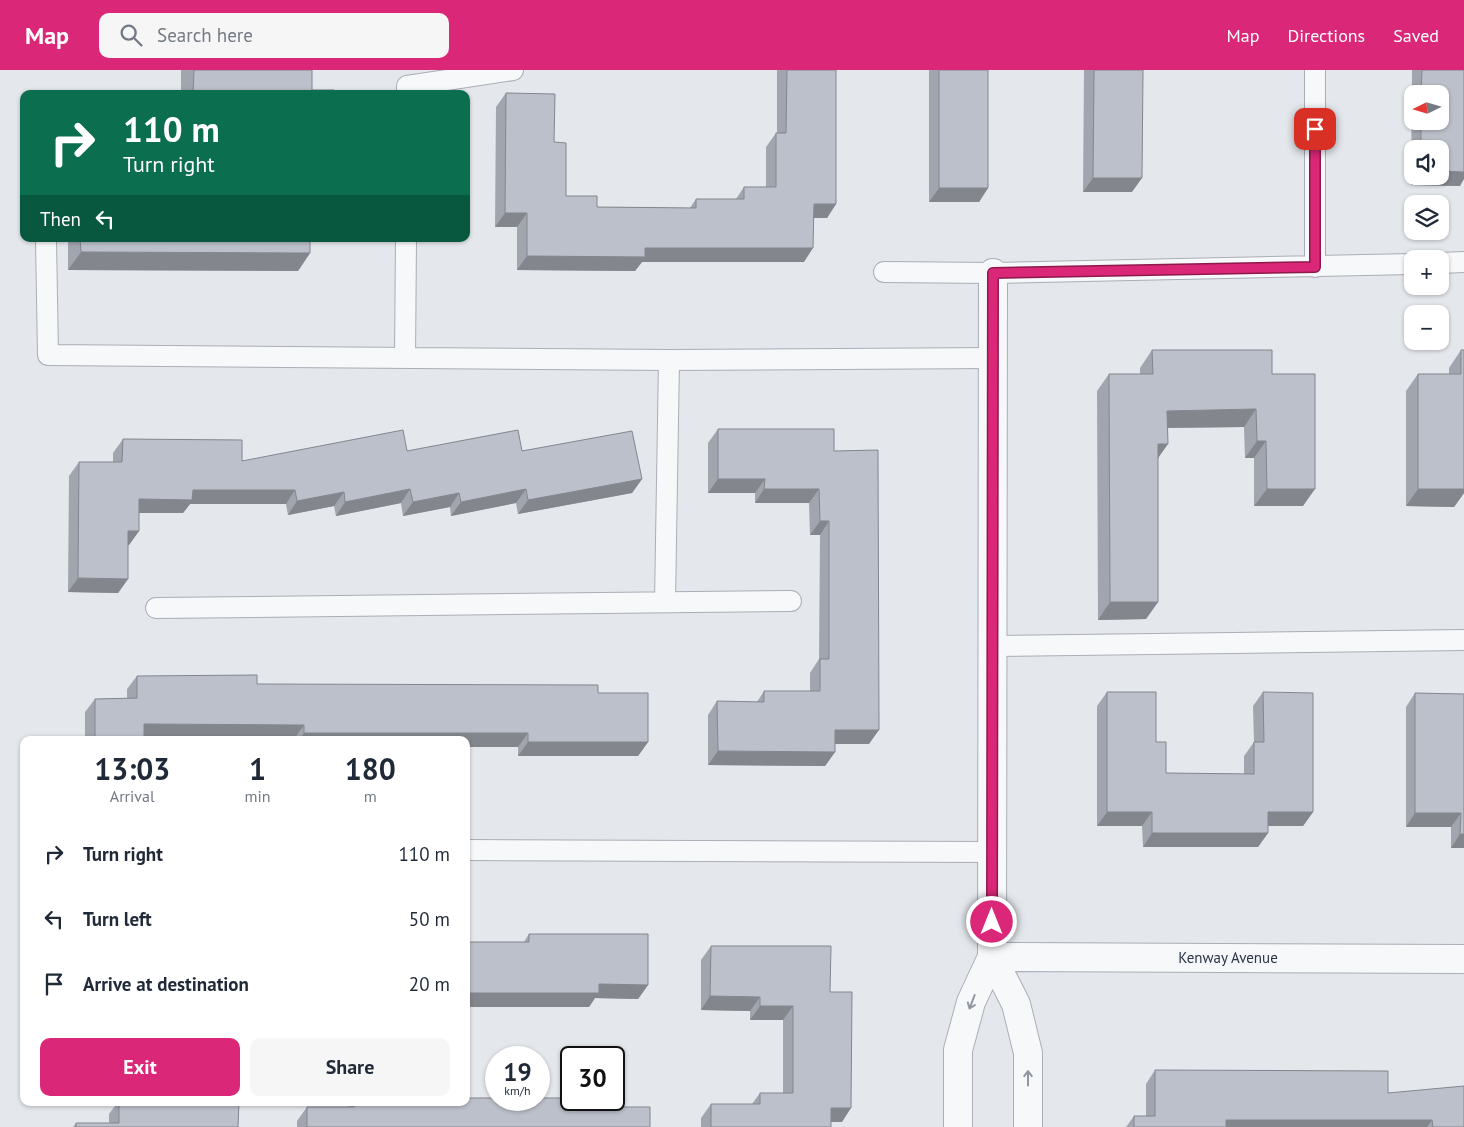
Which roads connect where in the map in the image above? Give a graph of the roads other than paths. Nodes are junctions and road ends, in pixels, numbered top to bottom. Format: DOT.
graph roads {
  1 [pos="513,70"];
  2 [pos="1315,70"];
  3 [pos="407,90"];
  4 [pos="46,242"];
  5 [pos="406,242"];
  6 [pos="1464,262"];
  7 [pos="1449,263"];
  8 [pos="1404,264"];
  9 [pos="1315,267"];
  10 [pos="884,272"];
  11 [pos="993,273"];
  12 [pos="405,358"];
  13 [pos="993,358"];
  14 [pos="669,360"];
  15 [pos="791,601"];
  16 [pos="665,602"];
  17 [pos="156,608"];
  18 [pos="1464,640"];
  19 [pos="993,646"];
  20 [pos="470,850"];
  21 [pos="992,852"];
  22 [pos="992,957"];
  23 [pos="1464,959"];
  24 [pos="958,1127"];
  25 [pos="1028,1127"];
  1 -- 3 [label="lane"];
  2 -- 9 [label="lane"];
  4 -- 12 [label="lane"];
  5 -- 12 [label="lane"];
  6 -- 7 [label="lane"];
  8 -- 9 [label="lane"];
  9 -- 11 [label="lane"];
  10 -- 11 [label="lane"];
  11 -- 13 [label="street"];
  12 -- 14 [label="lane"];
  13 -- 14 [label="lane"];
  13 -- 19 [label="street"];
  14 -- 16 [label="lane"];
  15 -- 16 [label="lane"];
  16 -- 17 [label="lane"];
  18 -- 19 [label="lane"];
  19 -- 21 [label="street"];
  20 -- 21 [label="lane"];
  21 -- 22 [label="street"];
  22 -- 23 [label="street, Kenway Avenue"];
  22 -- 24 [label="street, one-way"];
  25 -- 22 [label="street, one-way"];
}
